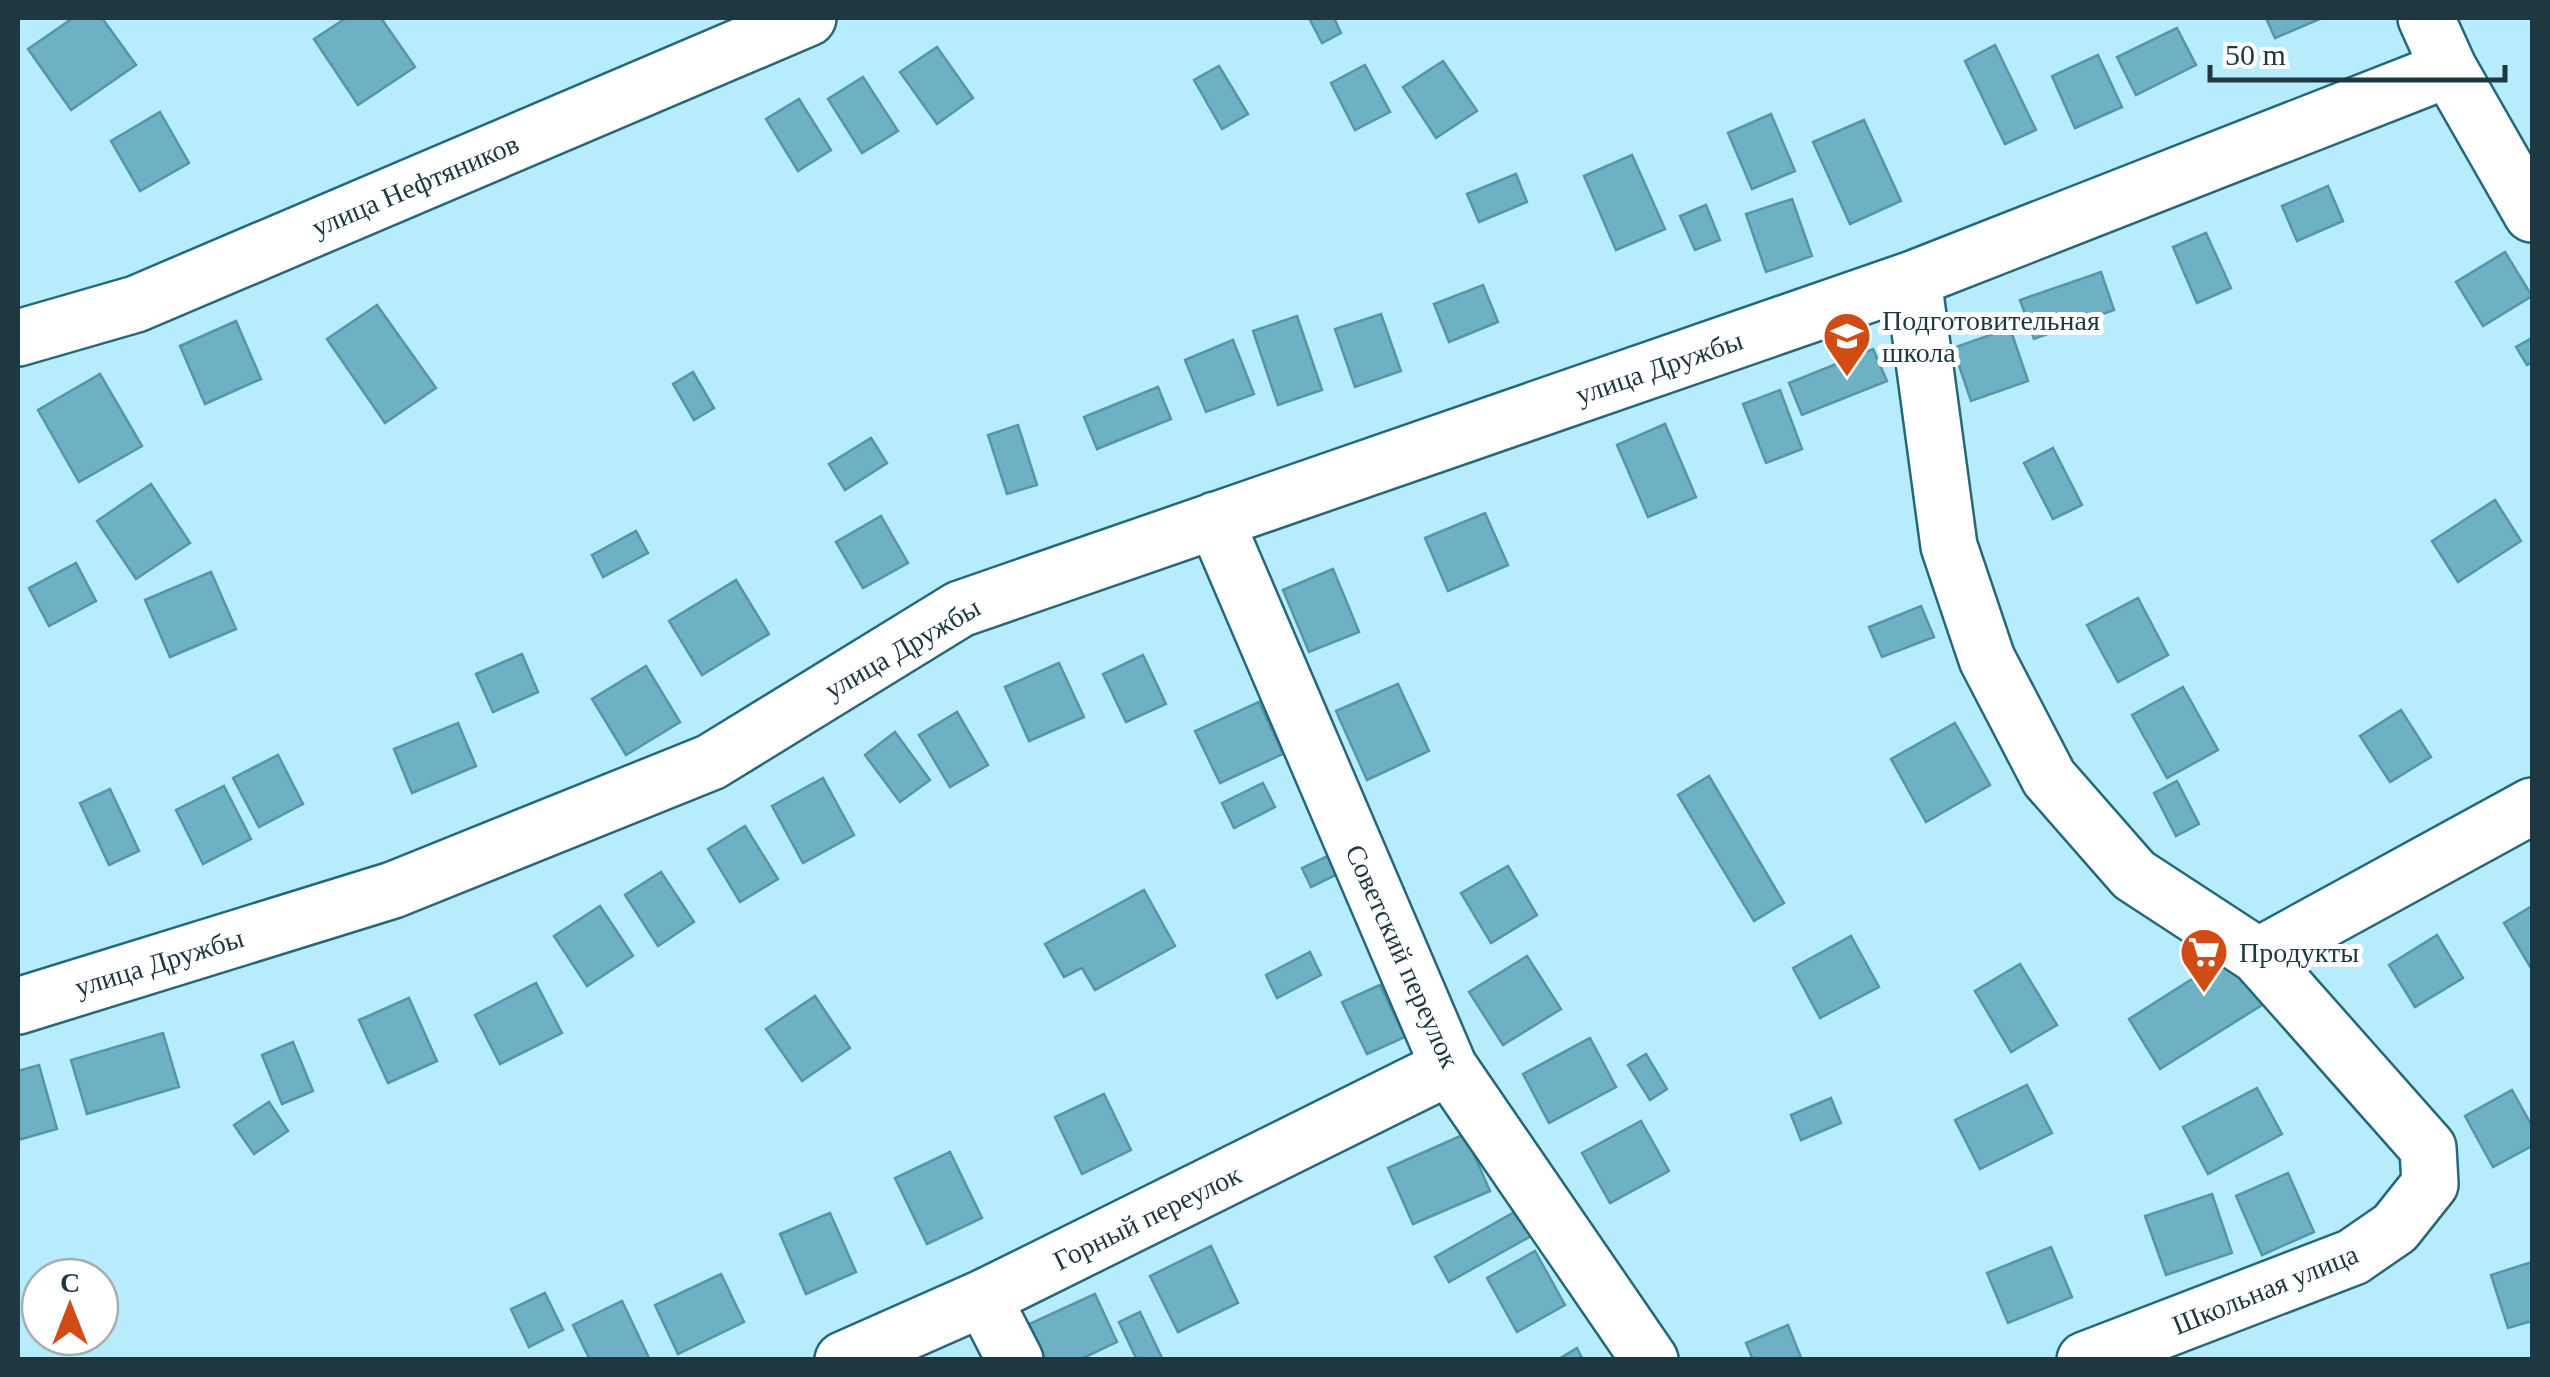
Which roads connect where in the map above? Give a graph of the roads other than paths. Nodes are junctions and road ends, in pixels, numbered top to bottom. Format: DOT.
graph roads {
  1 [pos="808,18"];
  2 [pos="2426,18"];
  3 [pos="2450,69"];
  4 [pos="2532,214"];
  5 [pos="1913,280"];
  6 [pos="18,338"];
  7 [pos="1215,520"];
  8 [pos="2532,806"];
  9 [pos="2258,956"];
  10 [pos="18,1006"];
  11 [pos="1449,1068"];
  12 [pos="983,1298"];
  13 [pos="843,1360"];
  14 [pos="1015,1360"];
  15 [pos="1650,1360"];
  16 [pos="2085,1360"];
  1 -- 6 [label="street, улица Нефтяников"];
  2 -- 3 [label="street"];
  3 -- 4 [label="street"];
  3 -- 5 [label="street, улица Дружбы"];
  5 -- 7 [label="street, улица Дружбы"];
  5 -- 9 [label="street"];
  7 -- 10 [label="street, улица Дружбы"];
  7 -- 11 [label="street, Советский переулок"];
  8 -- 9 [label="street"];
  9 -- 16 [label="street, Школьная улица"];
  11 -- 12 [label="street, Горный переулок"];
  11 -- 15 [label="street, Советский переулок"];
  12 -- 13 [label="street, Горный переулок"];
  12 -- 14 [label="street"];
}
